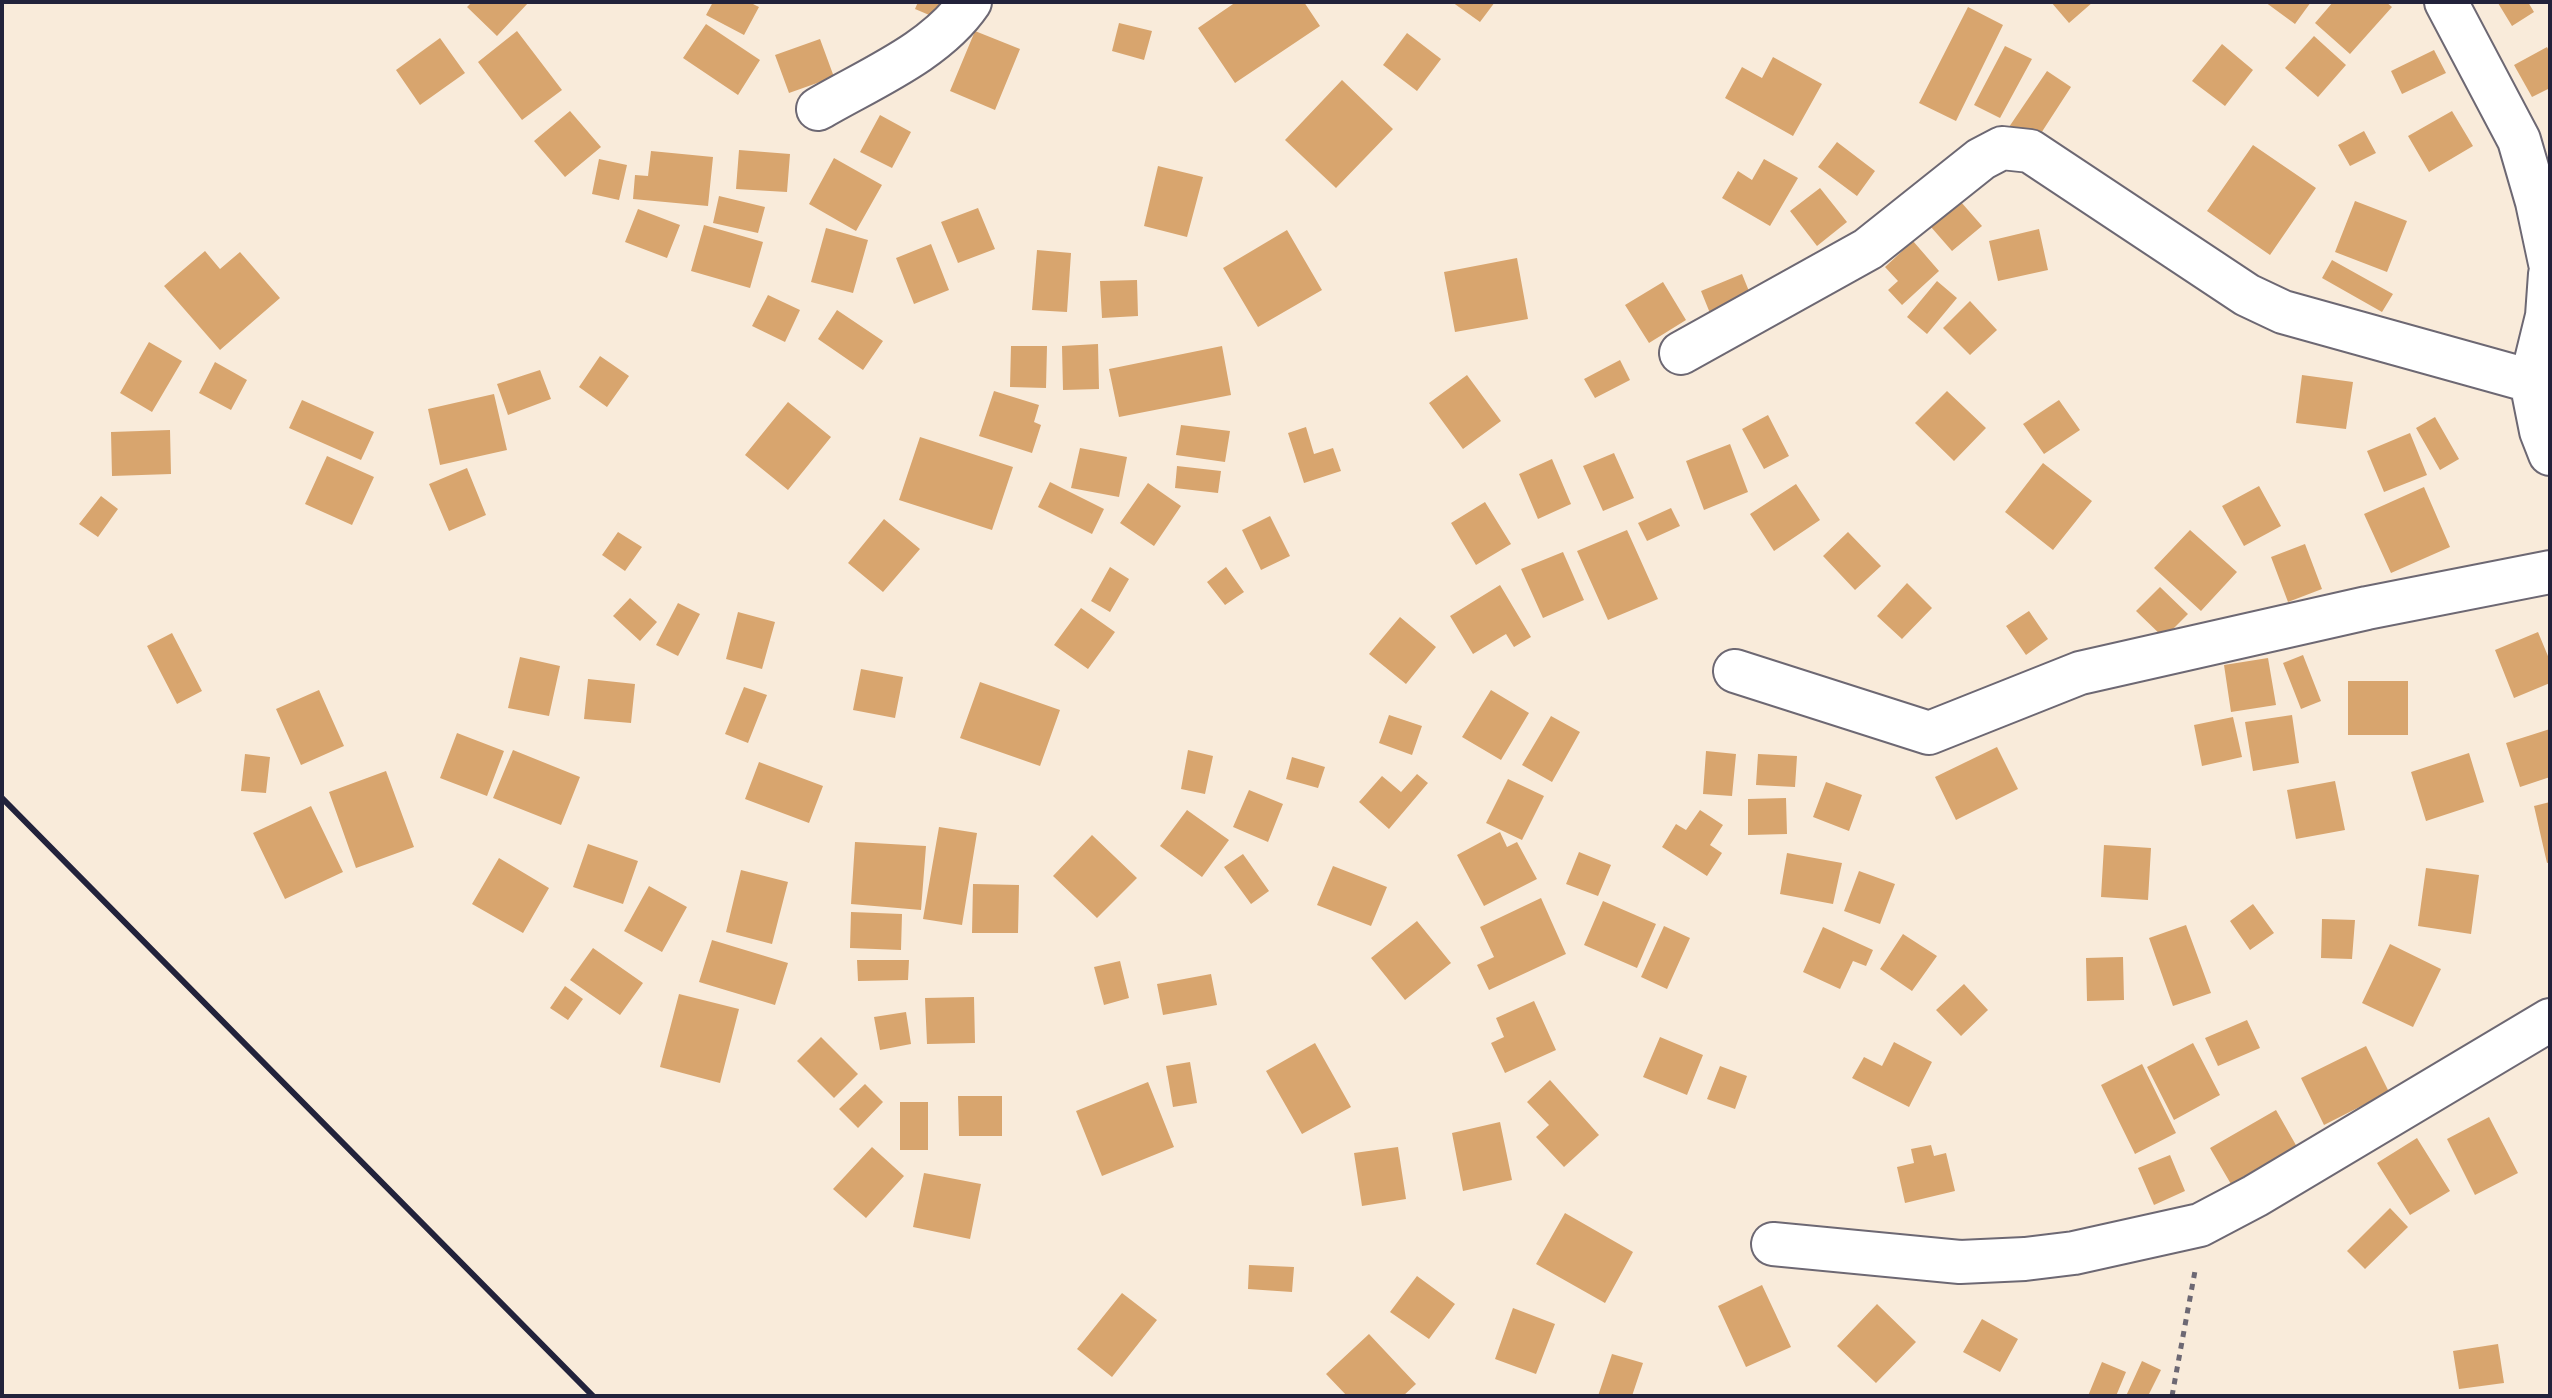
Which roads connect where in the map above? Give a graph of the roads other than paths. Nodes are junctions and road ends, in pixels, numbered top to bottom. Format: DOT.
graph roads {
  1 [pos="970,2"];
  2 [pos="2446,2"];
  3 [pos="818,109"];
  4 [pos="2550,263"];
  5 [pos="2550,274"];
  6 [pos="1681,353"];
  7 [pos="2531,381"];
  8 [pos="2550,454"];
  9 [pos="2550,572"];
  10 [pos="1735,671"];
  11 [pos="2550,1020"];
  12 [pos="1773,1244"];
  1 -- 3 [label="street"];
  2 -- 4 [label="street"];
  5 -- 7 [label="street"];
  6 -- 7 [label="street"];
  7 -- 8 [label="street"];
  9 -- 10 [label="street"];
  11 -- 12 [label="street"];
}
